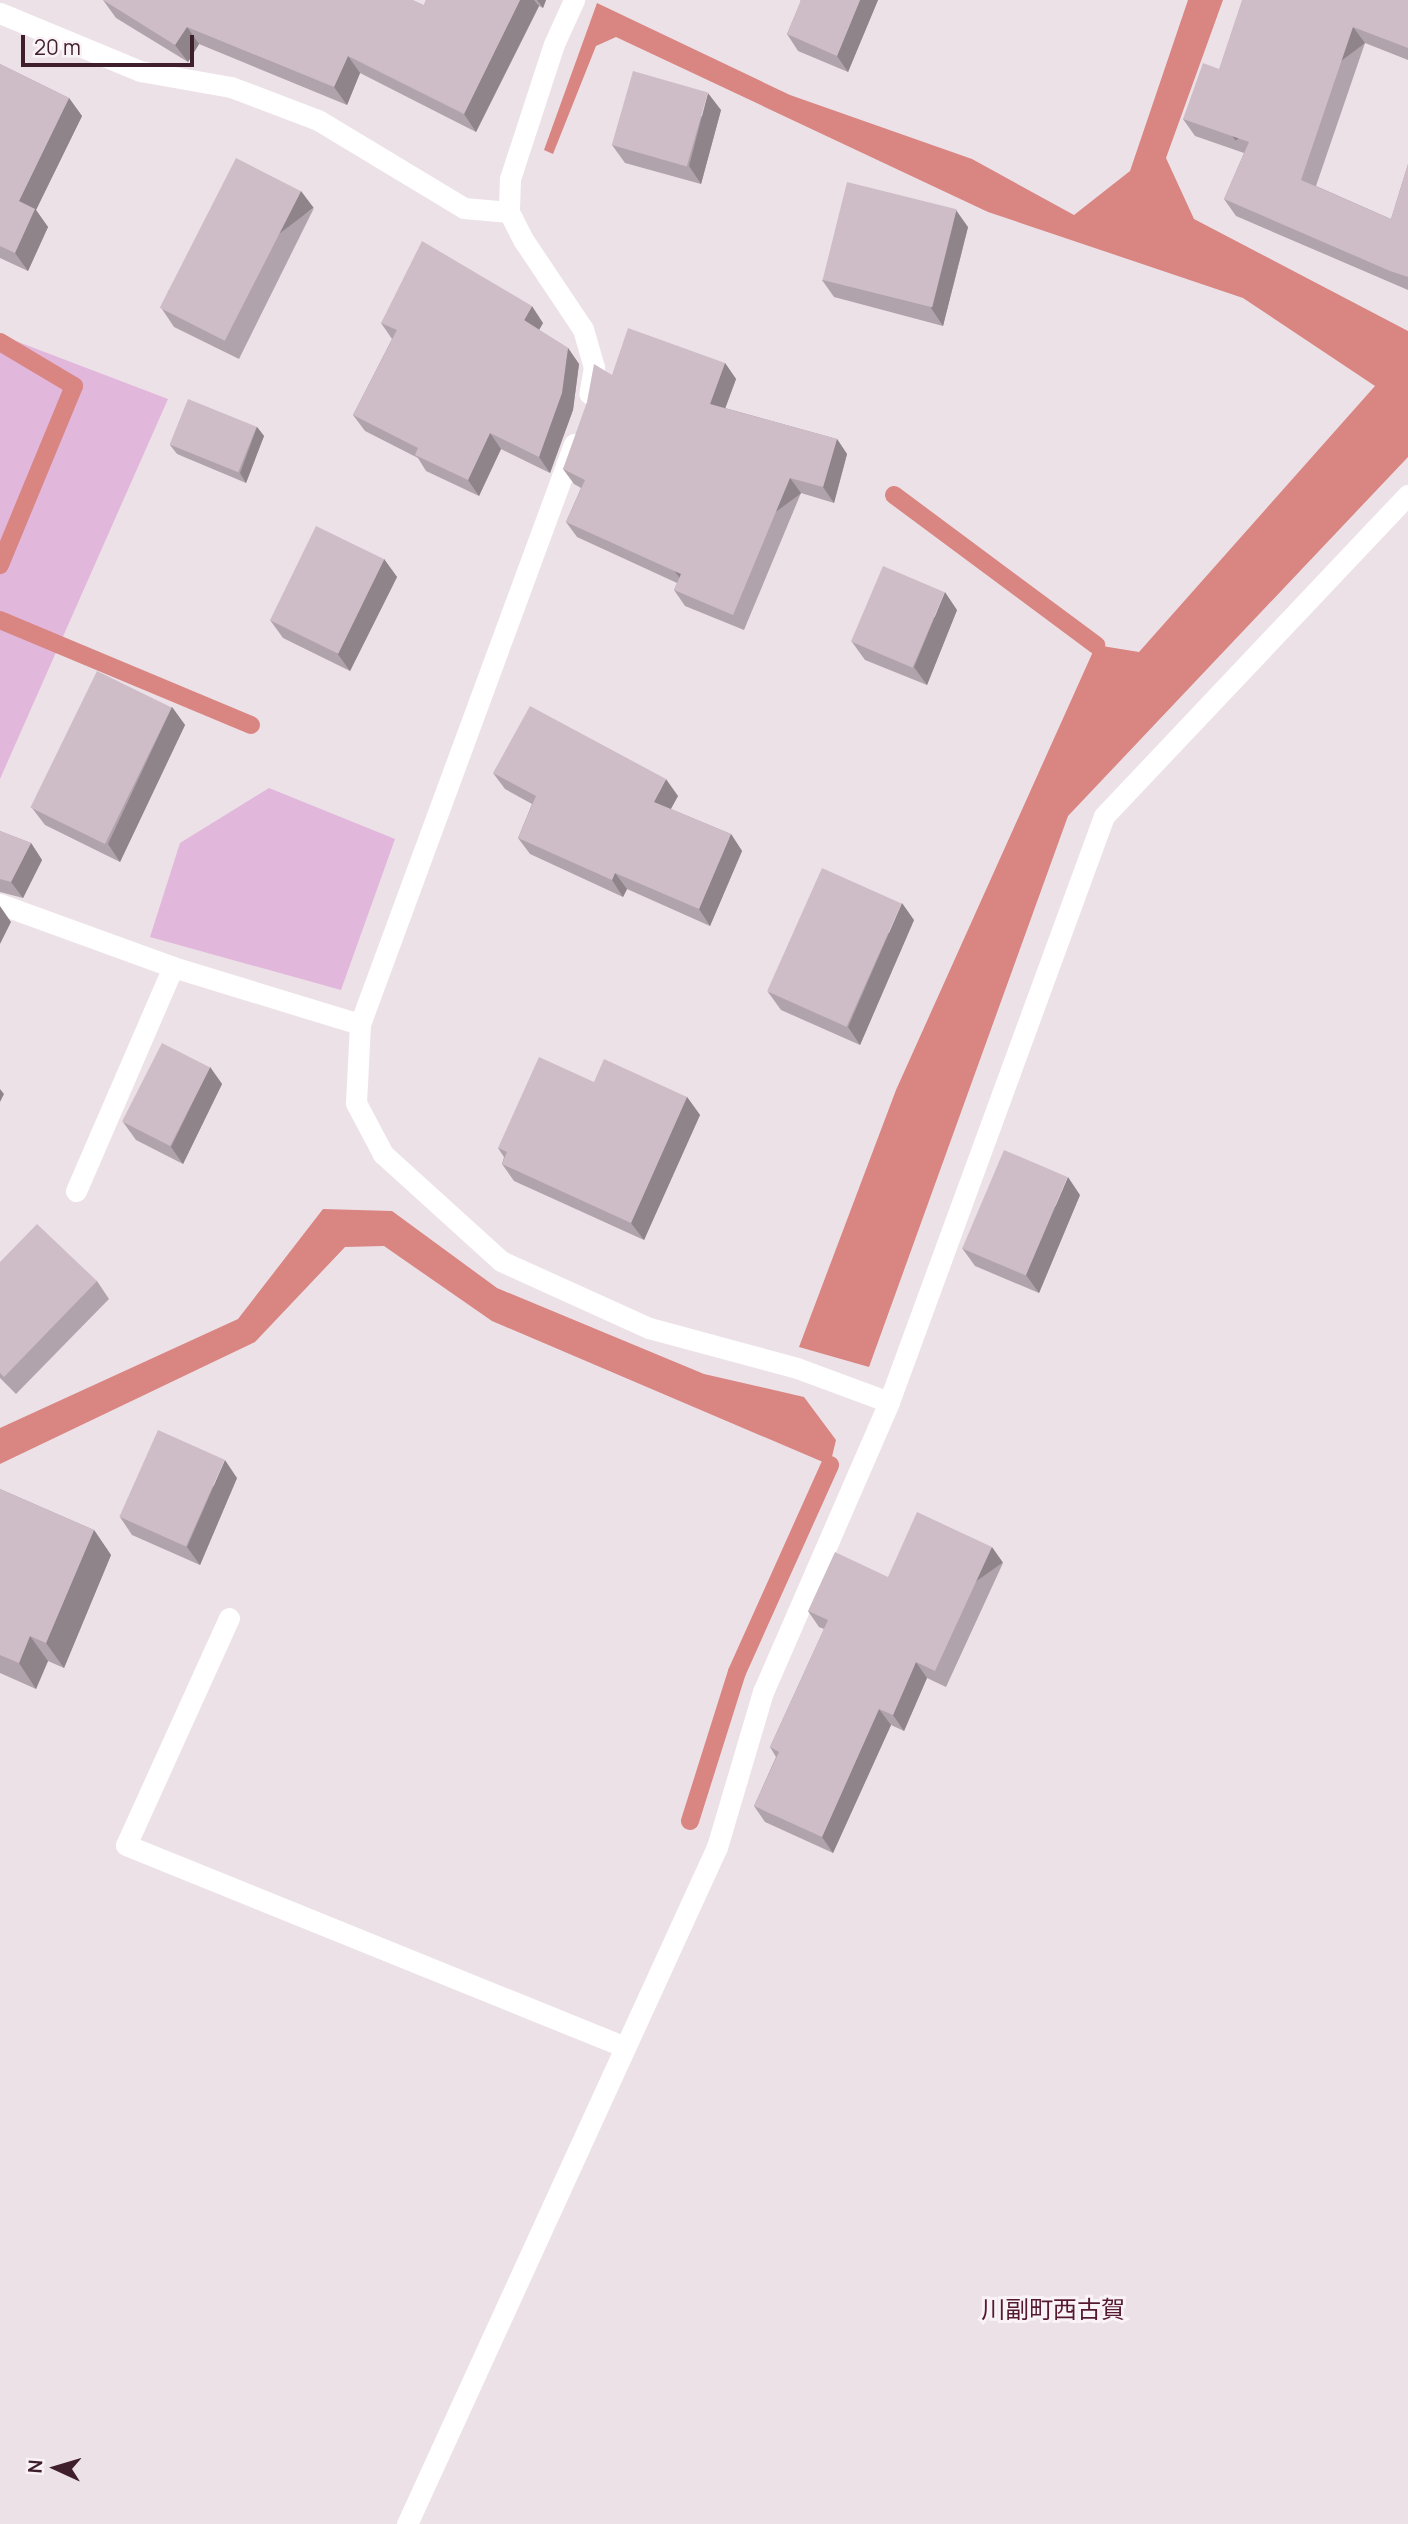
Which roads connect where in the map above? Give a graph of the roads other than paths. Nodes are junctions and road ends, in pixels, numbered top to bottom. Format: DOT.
graph roads {
  1 [pos="574,0"];
  2 [pos="0,13"];
  3 [pos="509,212"];
  4 [pos="1408,495"];
  5 [pos="0,904"];
  6 [pos="173,967"];
  7 [pos="360,1024"];
  8 [pos="76,1191"];
  9 [pos="889,1402"];
  10 [pos="229,1618"];
  11 [pos="625,2047"];
  12 [pos="407,2524"];
  1 -- 3 [label="street"];
  2 -- 3 [label="street"];
  3 -- 7 [label="street"];
  4 -- 9 [label="street"];
  5 -- 6 [label="street"];
  6 -- 7 [label="street"];
  6 -- 8 [label="street"];
  7 -- 9 [label="street"];
  9 -- 11 [label="street"];
  10 -- 11 [label="street"];
  11 -- 12 [label="street"];
}
